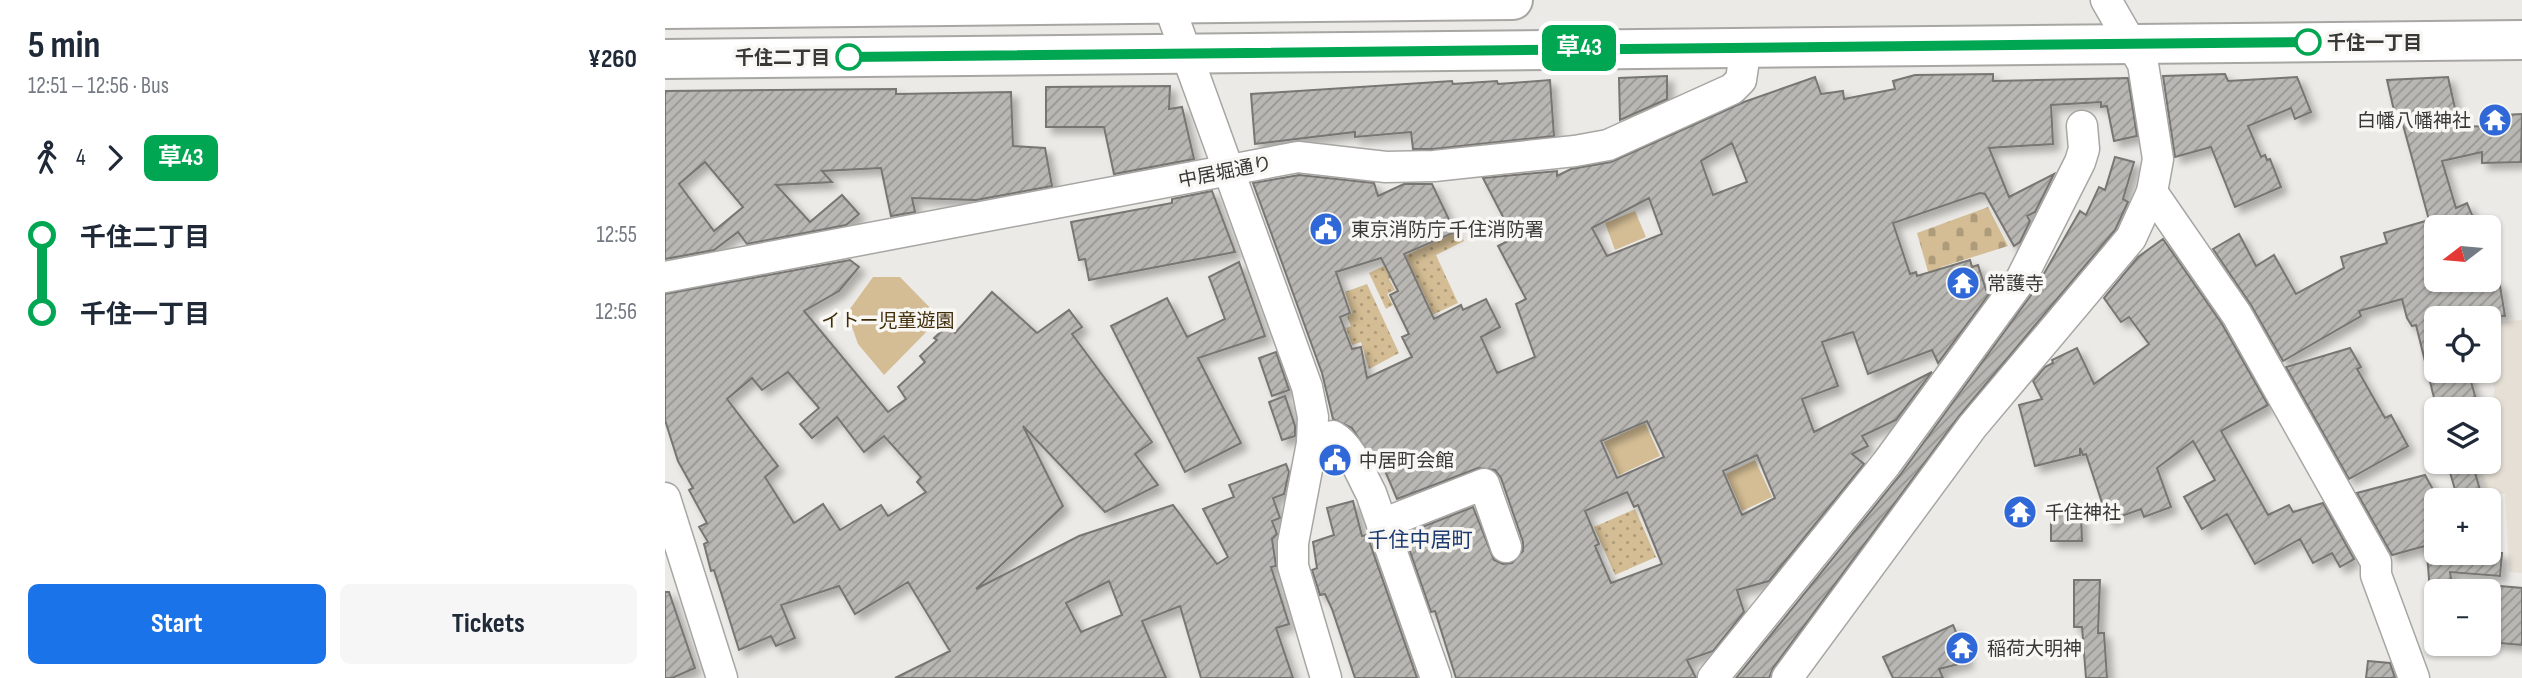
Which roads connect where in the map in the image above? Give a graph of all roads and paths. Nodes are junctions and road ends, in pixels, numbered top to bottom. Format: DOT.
graph roads {
  1 [pos="1513,0"];
  2 [pos="2106,0"];
  3 [pos="1167,2"];
  4 [pos="665,9"];
  5 [pos="2522,40"];
  6 [pos="2133,44"];
  7 [pos="1746,46"];
  8 [pos="1183,53"];
  9 [pos="665,59"];
  10 [pos="2083,126"];
  11 [pos="1227,172"];
  12 [pos="2152,192"];
  13 [pos="665,277"];
  14 [pos="1313,443"];
  15 [pos="665,498"];
  16 [pos="1382,524"];
  17 [pos="1506,547"];
  18 [pos="722,678"];
  19 [pos="1326,678"];
  20 [pos="1436,678"];
  21 [pos="1713,678"];
  22 [pos="1787,678"];
  23 [pos="2414,678"];
  1 -- 3 [label="highway"];
  2 -- 6 [label="street"];
  3 -- 4 [label="highway"];
  3 -- 8 [label="street"];
  5 -- 6 [label="highway"];
  6 -- 7 [label="highway"];
  6 -- 12 [label="street"];
  7 -- 8 [label="highway"];
  7 -- 11 [label="street, 中居堀通り"];
  8 -- 9 [label="highway"];
  8 -- 11 [label="street"];
  10 -- 21 [label="street"];
  11 -- 13 [label="street, 中居堀通り"];
  11 -- 14 [label="street"];
  12 -- 22 [label="street"];
  12 -- 23 [label="street"];
  14 -- 16 [label="street"];
  14 -- 19 [label="street"];
  15 -- 18 [label="street"];
  16 -- 17 [label="street"];
  16 -- 20 [label="street"];
}
